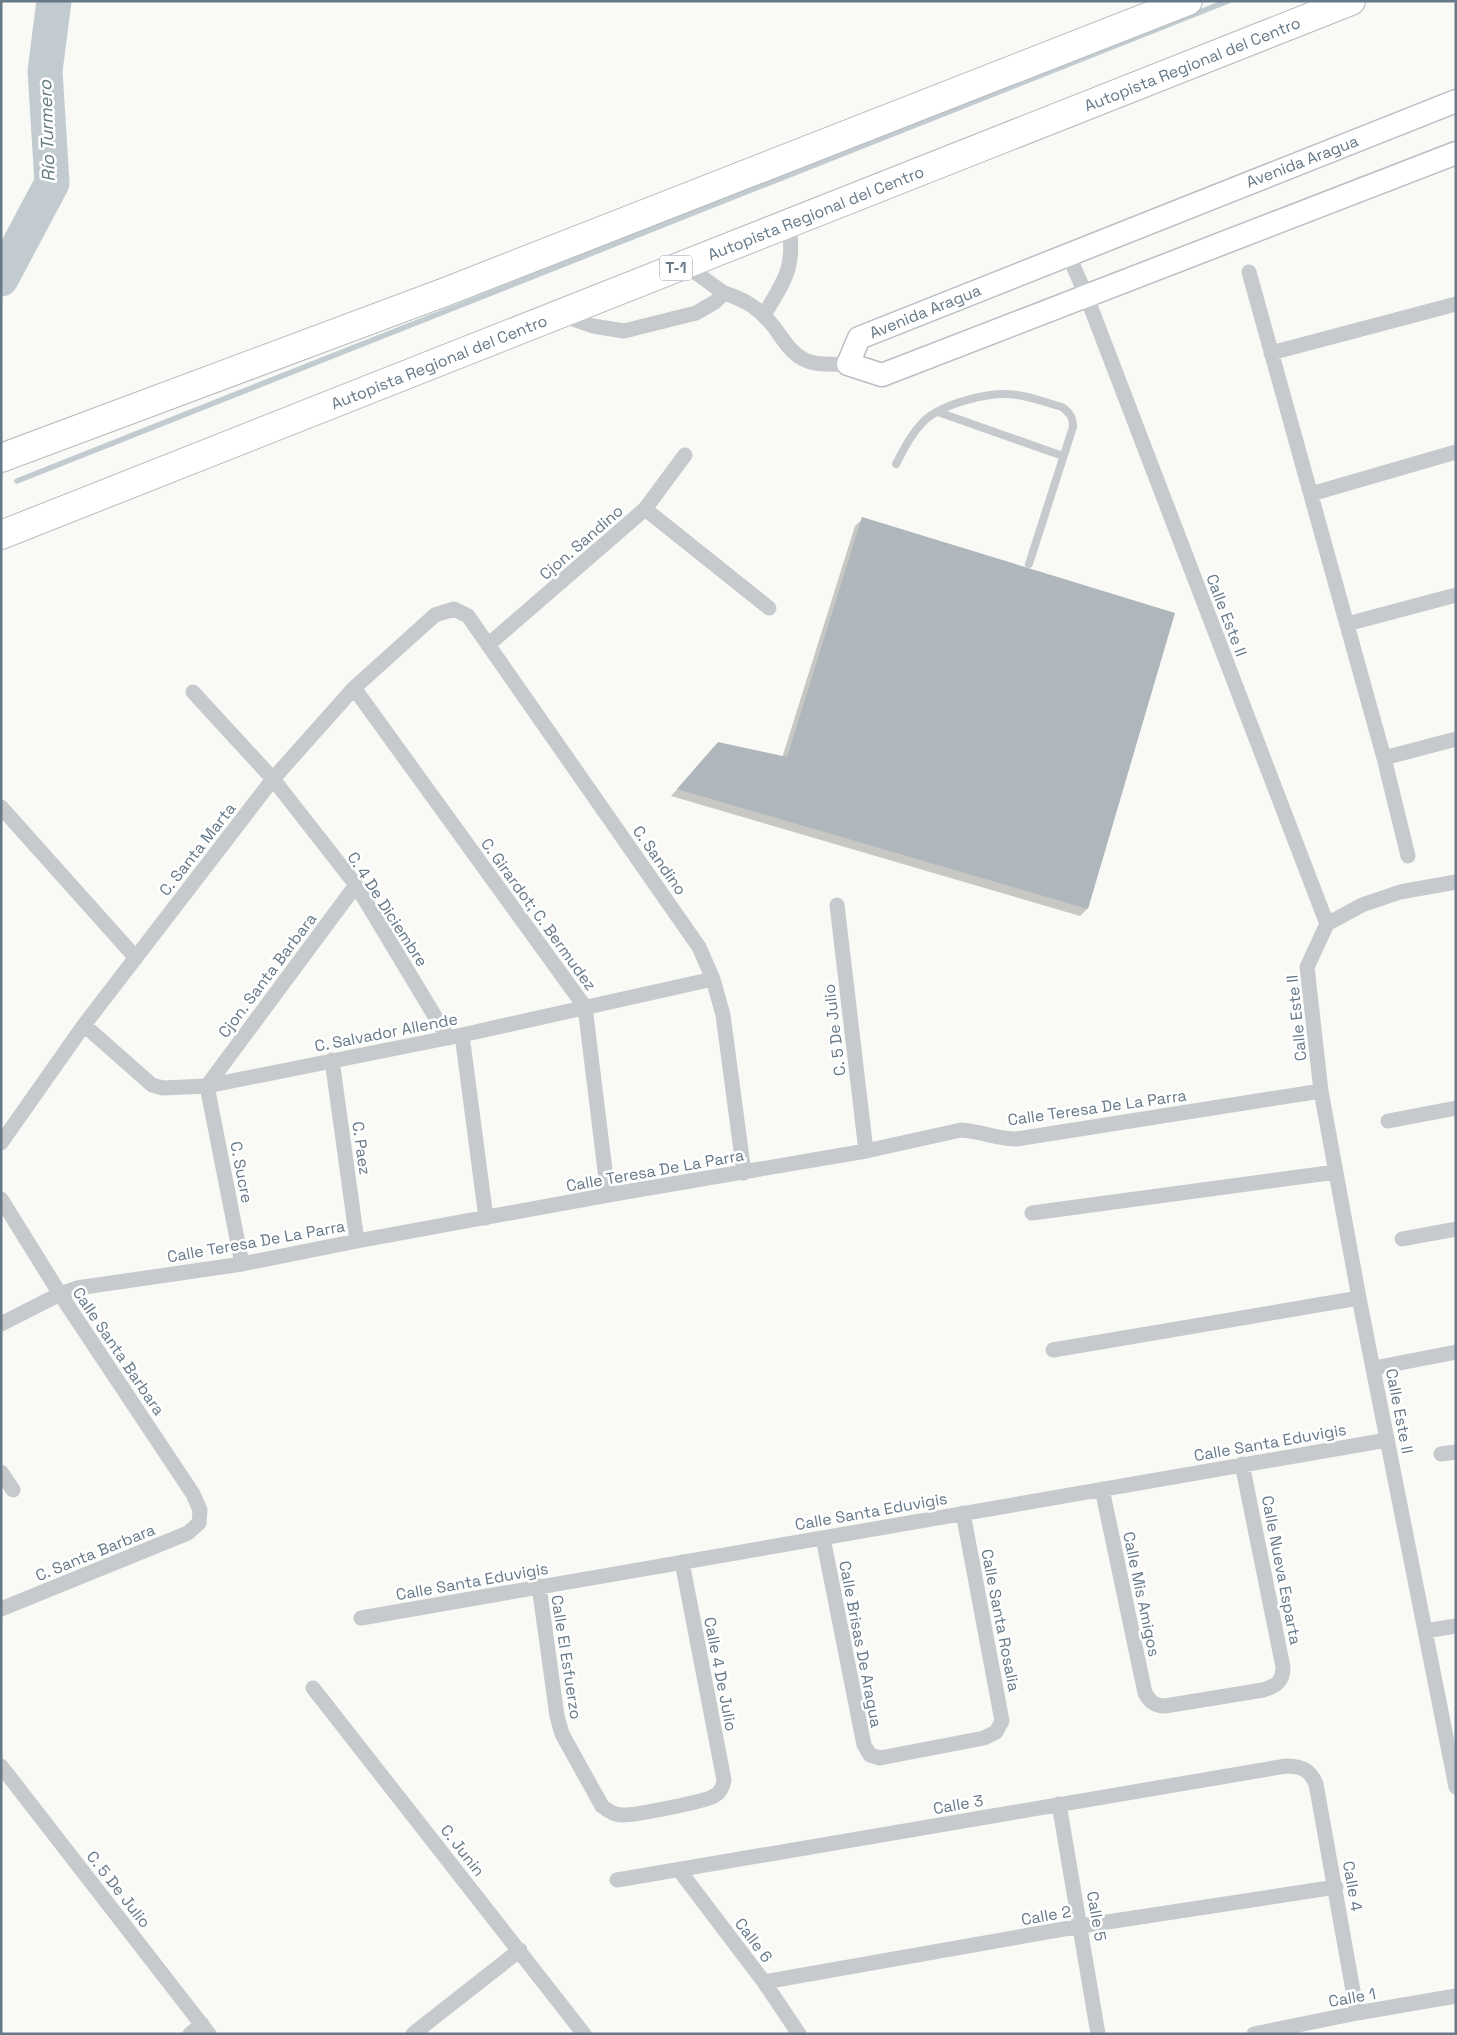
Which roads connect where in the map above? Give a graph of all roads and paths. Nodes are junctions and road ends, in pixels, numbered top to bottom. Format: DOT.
graph roads {
  1 [pos="1188,1"];
  2 [pos="1351,1"];
  3 [pos="1456,101"];
  4 [pos="1456,153"];
  5 [pos="789,224"];
  6 [pos="1068,254"];
  7 [pos="685,265"];
  8 [pos="1248,272"];
  9 [pos="724,293"];
  10 [pos="1086,295"];
  11 [pos="1456,304"];
  12 [pos="559,314"];
  13 [pos="764,315"];
  14 [pos="1271,353"];
  15 [pos="848,364"];
  16 [pos="938,412"];
  17 [pos="1456,452"];
  18 [pos="685,454"];
  19 [pos="1063,456"];
  20 [pos="1,458"];
  21 [pos="896,464"];
  22 [pos="1311,494"];
  23 [pos="645,509"];
  24 [pos="1,535"];
  25 [pos="1028,564"];
  26 [pos="1456,595"];
  27 [pos="454,608"];
  28 [pos="769,608"];
  29 [pos="1347,624"];
  30 [pos="488,645"];
  31 [pos="354,688"];
  32 [pos="193,692"];
  33 [pos="1456,739"];
  34 [pos="1384,758"];
  35 [pos="273,779"];
  36 [pos="1,807"];
  37 [pos="1408,856"];
  38 [pos="1456,882"];
  39 [pos="356,885"];
  40 [pos="837,905"];
  41 [pos="1326,924"];
  42 [pos="136,958"];
  43 [pos="713,979"];
  44 [pos="585,1006"];
  45 [pos="84,1025"];
  46 [pos="455,1036"];
  47 [pos="332,1060"];
  48 [pos="207,1086"];
  49 [pos="1321,1090"];
  50 [pos="1456,1108"];
  51 [pos="1388,1121"];
  52 [pos="1,1143"];
  53 [pos="866,1151"];
  54 [pos="1336,1172"];
  55 [pos="744,1173"];
  56 [pos="608,1195"];
  57 [pos="1,1199"];
  58 [pos="1032,1213"];
  59 [pos="486,1218"];
  60 [pos="1456,1229"];
  61 [pos="1402,1239"];
  62 [pos="357,1240"];
  63 [pos="242,1264"];
  64 [pos="60,1294"];
  65 [pos="1359,1298"];
  66 [pos="1,1324"];
  67 [pos="1053,1350"];
  68 [pos="1456,1352"];
  69 [pos="1374,1368"];
  70 [pos="1387,1440"];
  71 [pos="1242,1464"];
  72 [pos="1,1472"];
  73 [pos="1102,1489"];
  74 [pos="13,1490"];
  75 [pos="963,1513"];
  76 [pos="199,1523"];
  77 [pos="822,1538"];
  78 [pos="682,1562"];
  79 [pos="539,1586"];
  80 [pos="1,1609"];
  81 [pos="361,1618"];
  82 [pos="1456,1626"];
  83 [pos="1425,1631"];
  84 [pos="314,1688"];
  85 [pos="1153,1703"];
  86 [pos="870,1755"];
  87 [pos="1,1766"];
  88 [pos="1305,1769"];
  89 [pos="1456,1787"];
  90 [pos="1059,1804"];
  91 [pos="607,1811"];
  92 [pos="679,1870"];
  93 [pos="617,1880"];
  94 [pos="1336,1887"];
  95 [pos="1081,1926"];
  96 [pos="520,1950"];
  97 [pos="764,1982"];
  98 [pos="1456,1996"];
  99 [pos="1357,2013"];
  100 [pos="205,2029"];
  101 [pos="190,2034"];
  102 [pos="413,2034"];
  103 [pos="584,2034"];
  104 [pos="800,2034"];
  105 [pos="1098,2034"];
  106 [pos="1254,2034"];
  1 -- 20 [label="highway"];
  2 -- 5 [label="highway, Autopista Regional del Centro / T-1"];
  3 -- 6 [label="street, Avenida Aragua"];
  4 -- 10 [label="street"];
  5 -- 7 [label="highway, Autopista Regional del Centro / T-1"];
  5 -- 13 [label="street"];
  6 -- 10 [label="street, Calle Este II"];
  6 -- 15 [label="street, Avenida Aragua"];
  7 -- 9 [label="street"];
  7 -- 12 [label="highway, Autopista Regional del Centro / T-1"];
  8 -- 14 [label="street"];
  9 -- 12 [label="street"];
  9 -- 13 [label="street"];
  10 -- 15 [label="street"];
  10 -- 41 [label="street, Calle Este II"];
  11 -- 14 [label="street"];
  12 -- 24 [label="highway, Autopista Regional del Centro / T-1"];
  13 -- 15 [label="street"];
  14 -- 22 [label="street"];
  16 -- 19 [label="lane"];
  16 -- 19 [label="lane"];
  16 -- 21 [label="lane"];
  17 -- 22 [label="street"];
  18 -- 23 [label="street, Cjon. Sandino"];
  19 -- 25 [label="lane"];
  22 -- 29 [label="street"];
  23 -- 28 [label="street"];
  23 -- 30 [label="street, Cjon. Sandino"];
  26 -- 29 [label="street"];
  27 -- 30 [label="street, C. Sandino"];
  27 -- 31 [label="street, C. Santa Marta"];
  29 -- 34 [label="street"];
  30 -- 43 [label="street, C. Sandino"];
  31 -- 35 [label="street, C. Santa Marta"];
  31 -- 44 [label="street, C. Girardot; C. Bermudez"];
  32 -- 35 [label="street, C. 4 De Diciembre"];
  33 -- 34 [label="street"];
  34 -- 37 [label="street"];
  35 -- 39 [label="street, C. 4 De Diciembre"];
  35 -- 42 [label="street, C. Santa Marta"];
  36 -- 42 [label="street"];
  38 -- 41 [label="street"];
  39 -- 46 [label="street, C. 4 De Diciembre"];
  39 -- 48 [label="street, Cjon. Santa Barbara"];
  40 -- 53 [label="street, C. 5 De Julio"];
  41 -- 49 [label="street, Calle Este II"];
  42 -- 45 [label="street, C. Santa Marta"];
  43 -- 44 [label="street, C. Salvador Allende"];
  43 -- 55 [label="street, C. Sandino"];
  44 -- 46 [label="street, C. Salvador Allende"];
  44 -- 56 [label="street, C. Girardot; C. Bermudez"];
  45 -- 48 [label="street, C. Salvador Allende"];
  45 -- 52 [label="street, C. Santa Marta"];
  46 -- 47 [label="street, C. Salvador Allende"];
  46 -- 59 [label="street, C. 4 De Diciembre"];
  47 -- 48 [label="street, C. Salvador Allende"];
  47 -- 62 [label="street, C. Paez"];
  48 -- 63 [label="street, C. Sucre"];
  49 -- 53 [label="street, Calle Teresa De La Parra"];
  49 -- 54 [label="street, Calle Este II"];
  50 -- 51 [label="street"];
  53 -- 55 [label="street, Calle Teresa De La Parra"];
  54 -- 58 [label="street"];
  54 -- 65 [label="street, Calle Este II"];
  55 -- 56 [label="street, Calle Teresa De La Parra"];
  56 -- 59 [label="street, Calle Teresa De La Parra"];
  57 -- 64 [label="street, Calle Santa Barbara"];
  59 -- 62 [label="street, Calle Teresa De La Parra"];
  60 -- 61 [label="street"];
  62 -- 63 [label="street, Calle Teresa De La Parra"];
  63 -- 64 [label="street, Calle Teresa De La Parra"];
  64 -- 66 [label="street, Calle Teresa De La Parra"];
  64 -- 76 [label="street, Calle Santa Barbara"];
  65 -- 67 [label="street"];
  65 -- 69 [label="street, Calle Este II"];
  68 -- 69 [label="street"];
  69 -- 70 [label="street, Calle Este II"];
  70 -- 71 [label="street, Calle Santa Eduvigis"];
  70 -- 83 [label="street, Calle Este II"];
  71 -- 73 [label="street, Calle Santa Eduvigis"];
  71 -- 85 [label="street, Calle Nueva Esparta"];
  72 -- 74 [label="street"];
  73 -- 75 [label="street, Calle Santa Eduvigis"];
  73 -- 85 [label="street, Calle Mis Amigos"];
  75 -- 77 [label="street, Calle Santa Eduvigis"];
  75 -- 86 [label="street, Calle Santa Rosalia"];
  76 -- 80 [label="street, C. Santa Barbara"];
  77 -- 78 [label="street, Calle Santa Eduvigis"];
  77 -- 86 [label="street, Calle Brisas De Aragua"];
  78 -- 79 [label="street, Calle Santa Eduvigis"];
  78 -- 91 [label="street, Calle 4 De Julio"];
  79 -- 81 [label="street, Calle Santa Eduvigis"];
  79 -- 91 [label="street, Calle El Esfuerzo"];
  82 -- 83 [label="street"];
  83 -- 89 [label="street, Calle Este II"];
  84 -- 96 [label="street, C. Junin"];
  87 -- 100 [label="street, C. 5 De Julio"];
  88 -- 90 [label="street, Calle 3"];
  88 -- 94 [label="street, Calle 4"];
  90 -- 92 [label="street, Calle 3"];
  90 -- 95 [label="street, Calle 5"];
  92 -- 93 [label="street, Calle 3"];
  92 -- 97 [label="street, Calle 6"];
  94 -- 95 [label="street, Calle 2"];
  94 -- 99 [label="street, Calle 4"];
  95 -- 97 [label="street, Calle 2"];
  95 -- 105 [label="street, Calle 5"];
  96 -- 102 [label="street"];
  96 -- 103 [label="street, C. Junin"];
  97 -- 104 [label="street, Calle 6"];
  98 -- 99 [label="street, Calle 1"];
  99 -- 106 [label="street, Calle 1"];
  100 -- 101 [label="street"];
}
